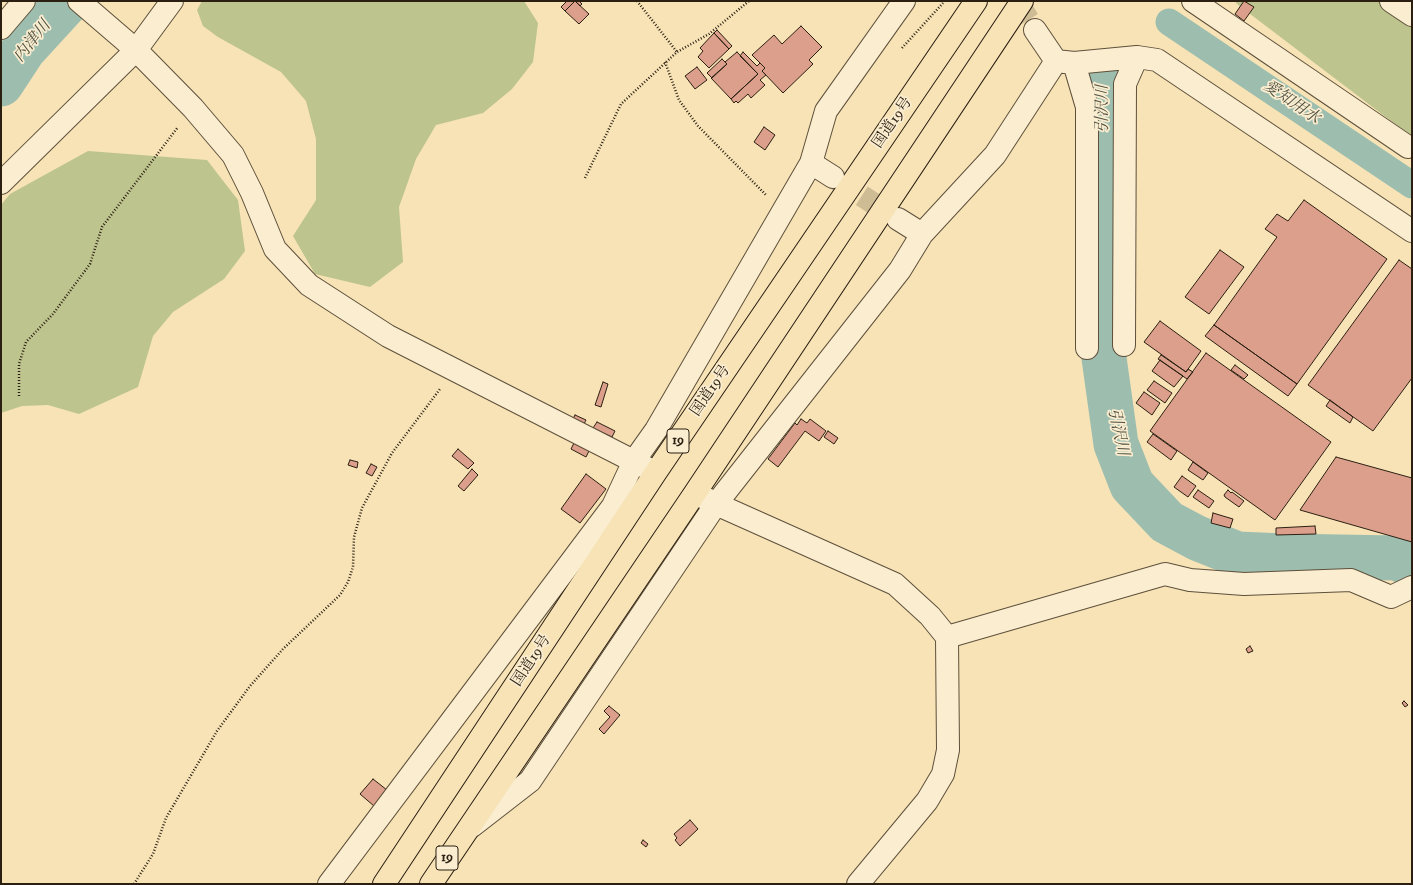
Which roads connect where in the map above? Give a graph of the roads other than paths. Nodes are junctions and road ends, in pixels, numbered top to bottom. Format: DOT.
graph roads {
  1 [pos="24,1"];
  2 [pos="79,1"];
  3 [pos="172,1"];
  4 [pos="904,1"];
  5 [pos="976,1"];
  6 [pos="1022,1"];
  7 [pos="1193,1"];
  8 [pos="1391,1"];
  9 [pos="1412,15"];
  10 [pos="1,28"];
  11 [pos="1035,30"];
  12 [pos="136,50"];
  13 [pos="1137,57"];
  14 [pos="1065,62"];
  15 [pos="1408,148"];
  16 [pos="811,162"];
  17 [pos="833,177"];
  18 [pos="1,183"];
  19 [pos="898,219"];
  20 [pos="1412,231"];
  21 [pos="922,234"];
  22 [pos="1124,345"];
  23 [pos="1087,348"];
  24 [pos="634,461"];
  25 [pos="656,472"];
  26 [pos="695,493"];
  27 [pos="716,504"];
  28 [pos="1412,587"];
  29 [pos="947,637"];
  30 [pos="425,822"];
  31 [pos="464,833"];
  32 [pos="329,884"];
  33 [pos="372,884"];
  34 [pos="384,884"];
  35 [pos="430,884"];
  36 [pos="441,884"];
  37 [pos="858,884"];
  1 -- 10 [label="street"];
  2 -- 12 [label="street"];
  3 -- 12 [label="street"];
  4 -- 16 [label="street"];
  5 -- 25 [label="highway, 国道19号 / 19"];
  6 -- 26 [label="highway, 19"];
  7 -- 15 [label="street"];
  8 -- 9 [label="street"];
  11 -- 14 [label="street"];
  12 -- 18 [label="street"];
  12 -- 24 [label="street"];
  13 -- 14 [label="street"];
  13 -- 20 [label="street"];
  13 -- 22 [label="street"];
  14 -- 21 [label="street"];
  14 -- 23 [label="street"];
  16 -- 17 [label="street"];
  16 -- 24 [label="street"];
  19 -- 21 [label="street"];
  21 -- 27 [label="street"];
  24 -- 25 [label="street"];
  24 -- 32 [label="street"];
  25 -- 30 [label="highway, 国道19号 / 19"];
  26 -- 27 [label="street"];
  26 -- 31 [label="highway, 19"];
  27 -- 29 [label="street"];
  27 -- 31 [label="street"];
  28 -- 29 [label="street"];
  29 -- 37 [label="street"];
  30 -- 33 [label="highway"];
  30 -- 34 [label="highway, 国道19号 / 19"];
  31 -- 35 [label="highway, 19"];
  31 -- 36 [label="highway"];
}
